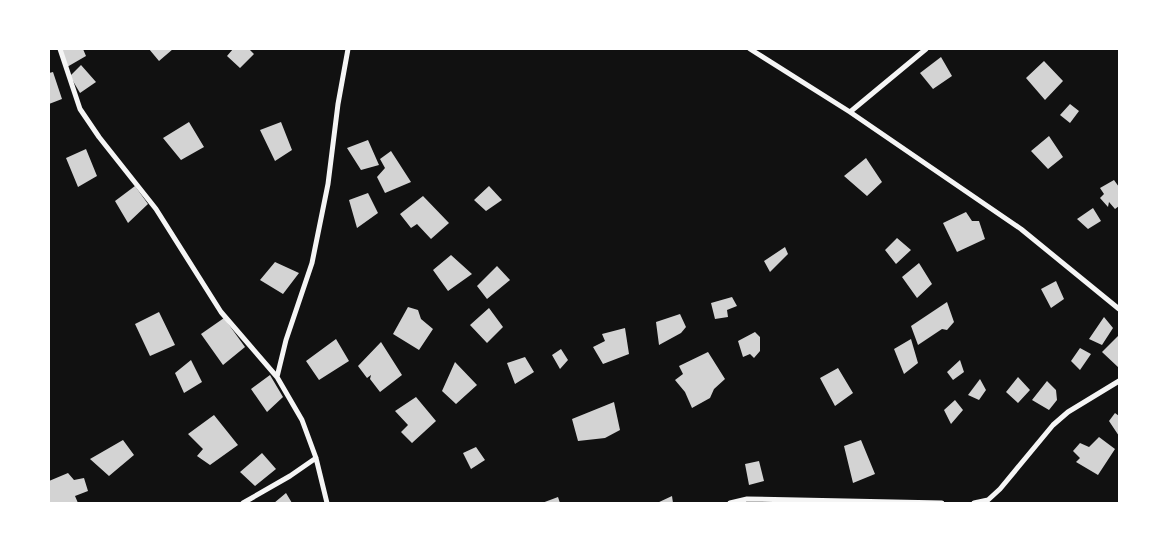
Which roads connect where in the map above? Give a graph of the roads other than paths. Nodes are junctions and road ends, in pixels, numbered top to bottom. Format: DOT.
graph roads {
  1 [pos="60,49"];
  2 [pos="348,49"];
  3 [pos="750,49"];
  4 [pos="926,49"];
  5 [pos="850,112"];
  6 [pos="1119,309"];
  7 [pos="277,376"];
  8 [pos="1119,381"];
  9 [pos="316,458"];
  10 [pos="243,503"];
  11 [pos="328,503"];
  12 [pos="730,503"];
  13 [pos="942,503"];
  14 [pos="974,503"];
  1 -- 7 [label="street"];
  2 -- 7 [label="street"];
  3 -- 5 [label="street"];
  4 -- 5 [label="street"];
  5 -- 6 [label="street"];
  7 -- 9 [label="street"];
  8 -- 14 [label="street"];
  9 -- 10 [label="street"];
  9 -- 11 [label="street"];
  12 -- 13 [label="street"];
}
